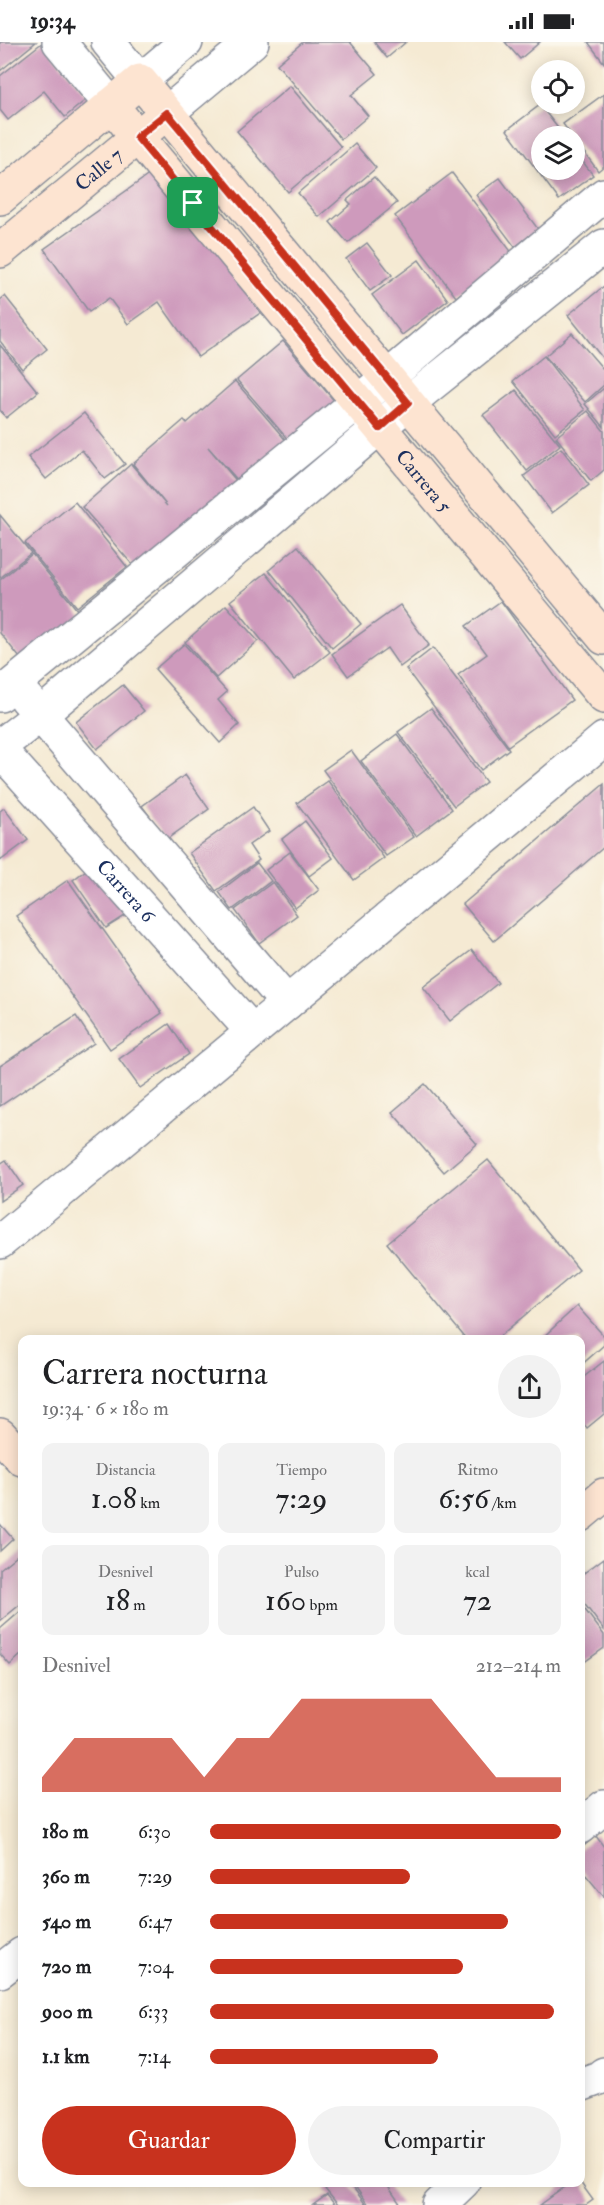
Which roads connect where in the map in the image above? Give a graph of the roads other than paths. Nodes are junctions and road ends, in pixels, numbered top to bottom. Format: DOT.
graph roads {
  1 [pos="59,42"];
  2 [pos="108,42"];
  3 [pos="186,42"];
  4 [pos="252,42"];
  5 [pos="140,81"];
  6 [pos="111,105"];
  7 [pos="167,113"];
  8 [pos="137,137"];
  9 [pos="604,195"];
  10 [pos="0,198"];
  11 [pos="604,246"];
  12 [pos="0,251"];
  13 [pos="387,378"];
  14 [pos="358,402"];
  15 [pos="408,403"];
  16 [pos="380,428"];
  17 [pos="604,638"];
  18 [pos="5,682"];
  19 [pos="604,697"];
  20 [pos="39,716"];
  21 [pos="604,739"];
  22 [pos="0,748"];
  23 [pos="287,1003"];
  24 [pos="252,1031"];
  25 [pos="0,1242"];
  26 [pos="0,1435"];
  27 [pos="18,1455"];
  28 [pos="604,1495"];
  29 [pos="585,1511"];
  30 [pos="604,1807"];
  31 [pos="585,1823"];
  32 [pos="18,1957"];
  33 [pos="0,1971"];
  34 [pos="604,2074"];
  35 [pos="585,2083"];
  36 [pos="458,2187"];
  37 [pos="439,2205"];
  1 -- 6 [label="street, Carrera 5"];
  2 -- 5 [label="street, Carrera 5"];
  3 -- 5 [label="street, Calle 7"];
  4 -- 7 [label="street, Calle 7"];
  5 -- 6 [label="main road, Calle 7"];
  5 -- 7 [label="main road, Carrera 5"];
  6 -- 8 [label="main road, Carrera 5"];
  6 -- 10 [label="main road, Calle 7"];
  7 -- 8 [label="main road, Calle 7"];
  7 -- 13 [label="main road, Carrera 5"];
  8 -- 12 [label="main road, Calle 7"];
  8 -- 14 [label="main road, Carrera 5"];
  9 -- 13 [label="street"];
  11 -- 15 [label="street"];
  13 -- 14 [label="street"];
  13 -- 15 [label="main road, Carrera 5"];
  14 -- 16 [label="main road, Carrera 5"];
  14 -- 18 [label="street"];
  15 -- 16 [label="street"];
  15 -- 17 [label="main road, Carrera 5"];
  16 -- 19 [label="main road, Carrera 5"];
  16 -- 20 [label="street"];
  18 -- 20 [label="street"];
  20 -- 22 [label="street"];
  20 -- 23 [label="street"];
  21 -- 23 [label="street"];
  22 -- 24 [label="street, Carrera 6"];
  23 -- 24 [label="street"];
  24 -- 25 [label="street"];
  26 -- 27 [label="main road"];
  28 -- 29 [label="main road"];
  30 -- 31 [label="street"];
  32 -- 33 [label="street"];
  34 -- 35 [label="street"];
  36 -- 37 [label="street"];
}
